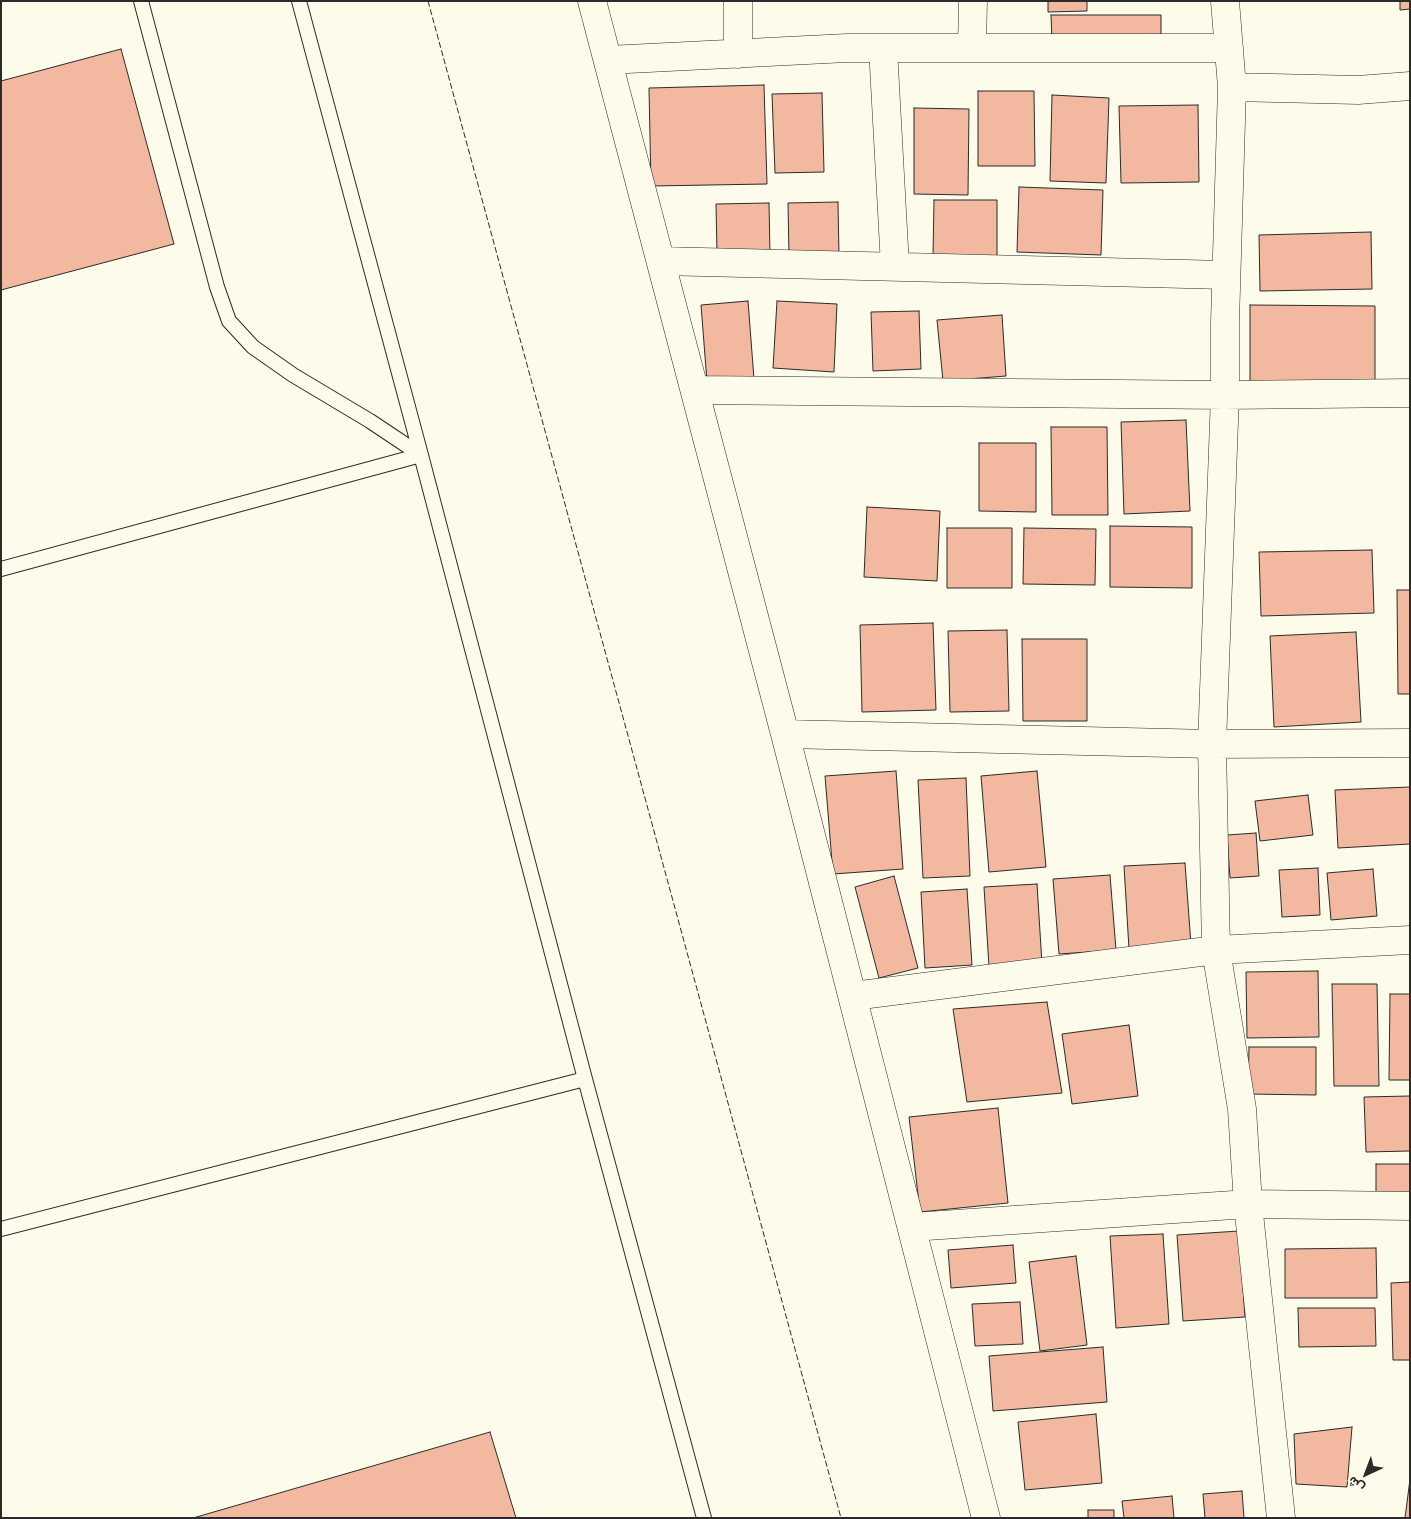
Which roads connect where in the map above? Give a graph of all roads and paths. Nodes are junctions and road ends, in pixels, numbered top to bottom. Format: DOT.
graph roads {
  1 [pos="141,1"];
  2 [pos="299,1"];
  3 [pos="592,1"];
  4 [pos="738,1"];
  5 [pos="973,1"];
  6 [pos="1225,1"];
  7 [pos="883,48"];
  8 [pos="972,48"];
  9 [pos="1229,48"];
  10 [pos="738,54"];
  11 [pos="608,60"];
  12 [pos="1410,86"];
  13 [pos="1232,87"];
  14 [pos="661,261"];
  15 [pos="895,266"];
  16 [pos="1226,275"];
  17 [pos="695,390"];
  18 [pos="1410,393"];
  19 [pos="1225,395"];
  20 [pos="421,455"];
  21 [pos="1,569"];
  22 [pos="786,734"];
  23 [pos="1410,743"];
  24 [pos="1212,744"];
  25 [pos="1410,940"];
  26 [pos="1216,950"];
  27 [pos="853,996"];
  28 [pos="585,1079"];
  29 [pos="1248,1204"];
  30 [pos="1410,1206"];
  31 [pos="912,1227"];
  32 [pos="1,1230"];
  33 [pos="704,1518"];
  34 [pos="986,1518"];
  35 [pos="1281,1518"];
  1 -- 20 [label="lane"];
  2 -- 20 [label="lane"];
  3 -- 11 [label="street"];
  4 -- 10 [label="street"];
  5 -- 8 [label="street"];
  6 -- 9 [label="street"];
  7 -- 8 [label="street"];
  7 -- 10 [label="street"];
  7 -- 15 [label="street"];
  8 -- 9 [label="street"];
  9 -- 13 [label="street"];
  10 -- 11 [label="street"];
  11 -- 14 [label="street"];
  12 -- 13 [label="street"];
  13 -- 16 [label="street"];
  14 -- 15 [label="street"];
  14 -- 17 [label="street"];
  15 -- 16 [label="street"];
  16 -- 19 [label="street"];
  17 -- 19 [label="street"];
  17 -- 22 [label="street"];
  18 -- 19 [label="street"];
  19 -- 24 [label="street"];
  20 -- 21 [label="lane"];
  20 -- 28 [label="lane"];
  22 -- 24 [label="street"];
  22 -- 27 [label="street"];
  23 -- 24 [label="street"];
  24 -- 26 [label="street"];
  25 -- 26 [label="street"];
  26 -- 27 [label="street"];
  26 -- 29 [label="street"];
  27 -- 31 [label="street"];
  28 -- 32 [label="lane"];
  28 -- 33 [label="lane"];
  29 -- 30 [label="street"];
  29 -- 31 [label="street"];
  29 -- 35 [label="street"];
  31 -- 34 [label="street"];
}
